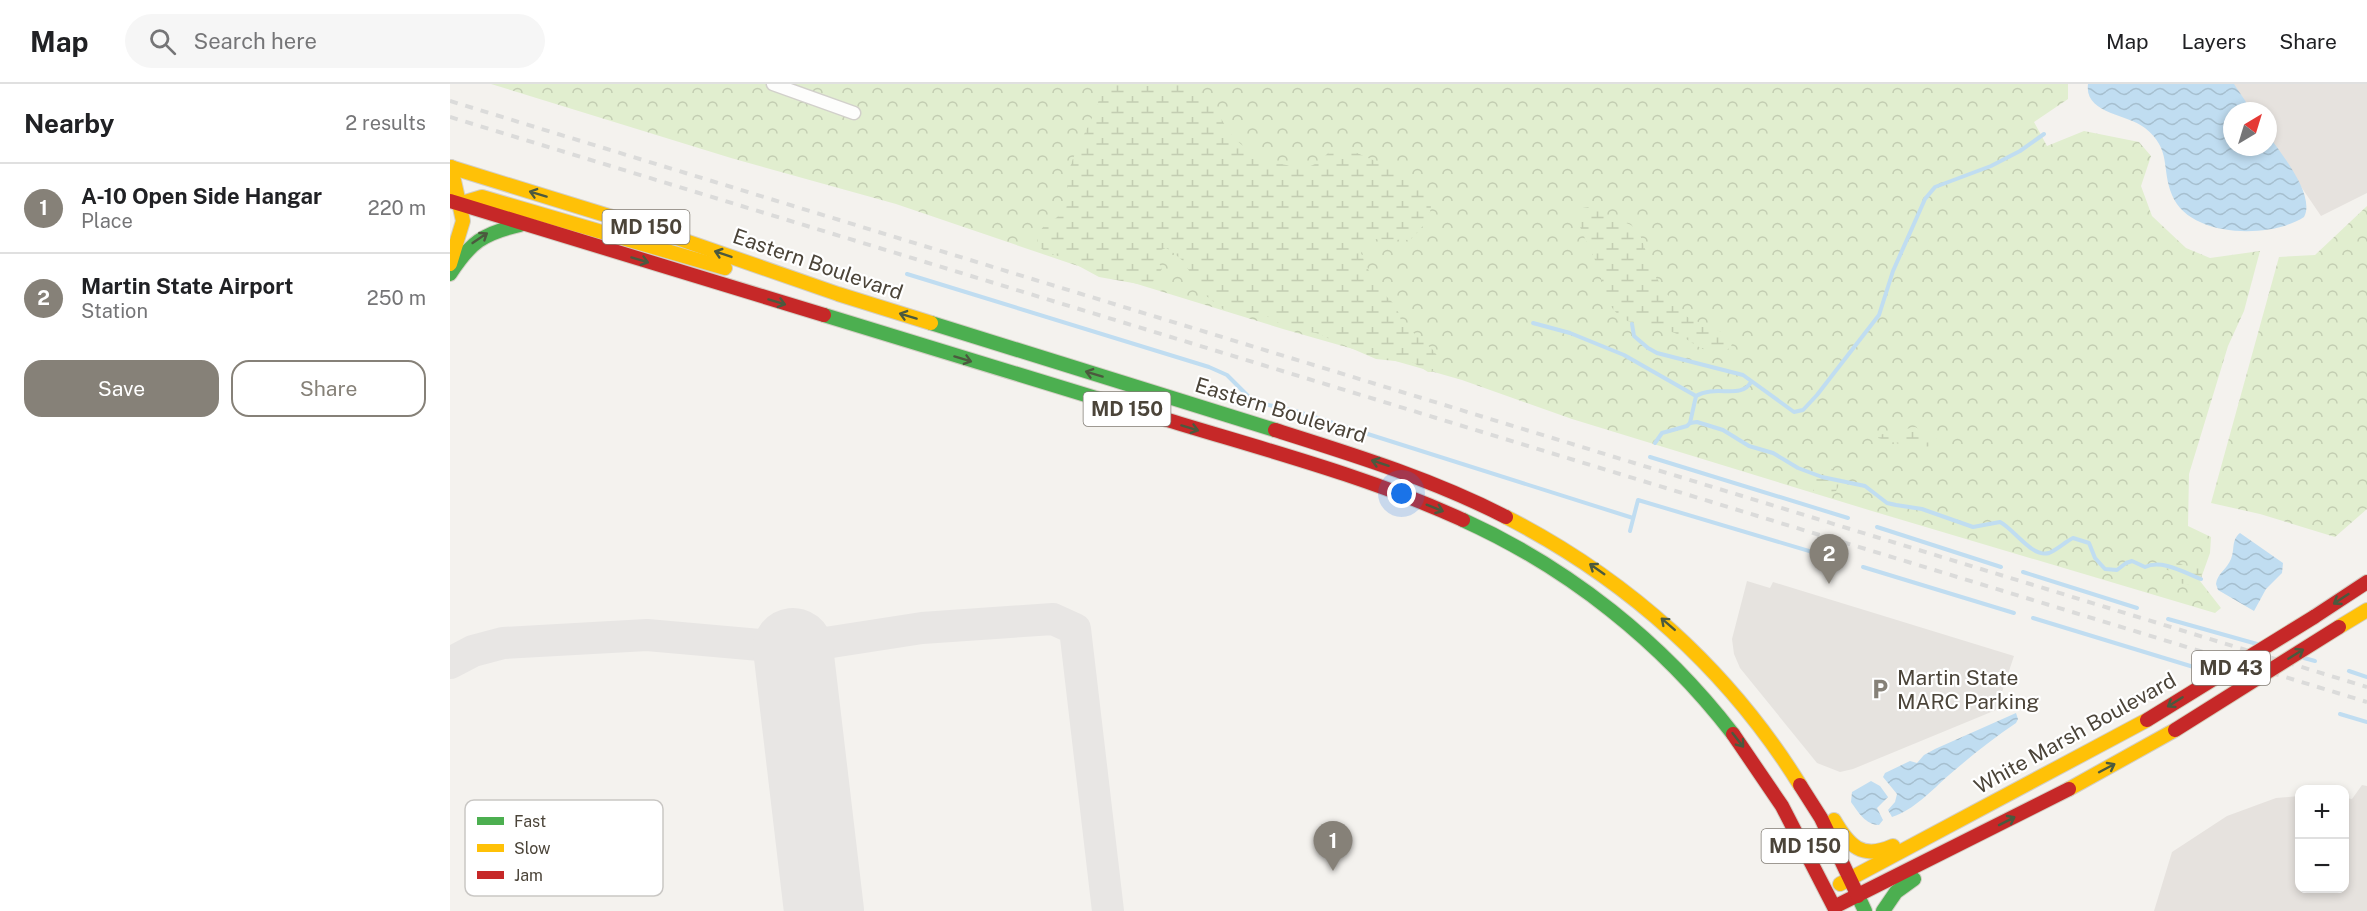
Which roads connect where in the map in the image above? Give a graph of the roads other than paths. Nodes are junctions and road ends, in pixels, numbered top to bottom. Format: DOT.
graph roads {
  1 [pos="773,84"];
  2 [pos="854,113"];
  3 [pos="451,167"];
  4 [pos="453,205"];
  5 [pos="524,225"];
  6 [pos="450,264"];
  7 [pos="450,274"];
  8 [pos="838,294"];
  9 [pos="2367,582"];
  10 [pos="2367,610"];
  11 [pos="1809,794"];
  12 [pos="1988,806"];
  13 [pos="1958,846"];
  14 [pos="1851,878"];
  15 [pos="1827,890"];
  16 [pos="1858,896"];
  17 [pos="1835,909"];
  18 [pos="1865,911"];
  19 [pos="1883,911"];
  1 -- 2 [label="street"];
  3 -- 4 [label="main road"];
  8 -- 3 [label="main road, Eastern Boulevard / MD 150, one-way"];
  4 -- 5 [label="main road, Eastern Boulevard / MD 150"];
  4 -- 6 [label="main road"];
  4 -- 8 [label="main road"];
  7 -- 5 [label="main road, one-way"];
  5 -- 15 [label="main road, Eastern Boulevard / MD 150, one-way"];
  11 -- 8 [label="main road, Eastern Boulevard / MD 150, one-way"];
  9 -- 12 [label="main road, White Marsh Boulevard / MD 43, one-way, bridge"];
  13 -- 10 [label="main road, White Marsh Boulevard / MD 43, one-way, bridge"];
  11 -- 12 [label="main road"];
  11 -- 14 [label="main road, Eastern Boulevard / MD 150"];
  12 -- 14 [label="main road, White Marsh Boulevard / MD 43"];
  13 -- 16 [label="main road, White Marsh Boulevard / MD 43"];
  13 -- 19 [label="main road"];
  14 -- 15 [label="main road, White Marsh Boulevard / MD 43"];
  14 -- 16 [label="main road, Eastern Boulevard / MD 150"];
  15 -- 17 [label="main road, Eastern Boulevard / MD 150"];
  16 -- 17 [label="main road, White Marsh Boulevard / MD 43"];
  16 -- 18 [label="main road, Eastern Boulevard / MD 150"];
}
